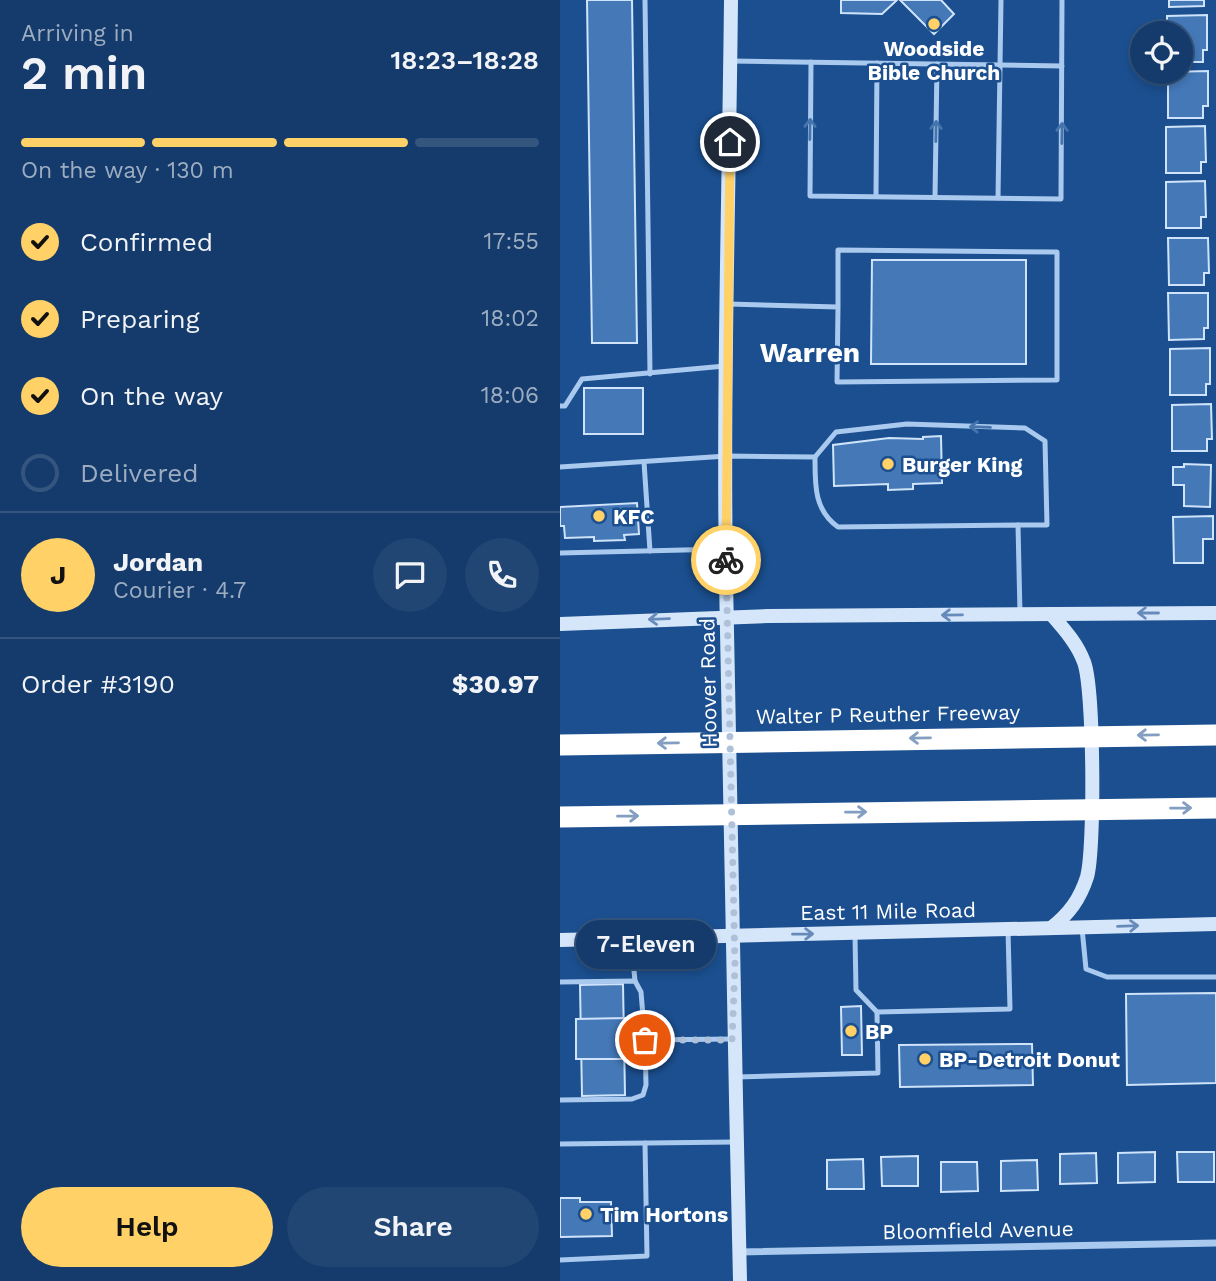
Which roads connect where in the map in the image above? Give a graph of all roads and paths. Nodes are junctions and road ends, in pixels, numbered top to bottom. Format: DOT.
graph roads {
  1 [pos="645,0"];
  2 [pos="731,0"];
  3 [pos="1001,0"];
  4 [pos="1062,0"];
  5 [pos="730,61"];
  6 [pos="811,62"];
  7 [pos="877,63"];
  8 [pos="937,64"];
  9 [pos="1000,65"];
  10 [pos="1062,66"];
  11 [pos="876,196"];
  12 [pos="935,197"];
  13 [pos="998,198"];
  14 [pos="728,304"];
  15 [pos="838,307"];
  16 [pos="728,366"];
  17 [pos="650,374"];
  18 [pos="560,406"];
  19 [pos="727,456"];
  20 [pos="815,457"];
  21 [pos="644,462"];
  22 [pos="560,467"];
  23 [pos="1018,525"];
  24 [pos="726,549"];
  25 [pos="650,551"];
  26 [pos="560,553"];
  27 [pos="1216,613"];
  28 [pos="1020,614"];
  29 [pos="1051,614"];
  30 [pos="727,618"];
  31 [pos="560,624"];
  32 [pos="1216,735"];
  33 [pos="560,745"];
  34 [pos="1216,808"];
  35 [pos="560,817"];
  36 [pos="1216,924"];
  37 [pos="1051,928"];
  38 [pos="1082,928"];
  39 [pos="1008,930"];
  40 [pos="855,933"];
  41 [pos="735,936"];
  42 [pos="631,938"];
  43 [pos="560,940"];
  44 [pos="1216,977"];
  45 [pos="635,981"];
  46 [pos="560,982"];
  47 [pos="877,1012"];
  48 [pos="645,1040"];
  49 [pos="732,1040"];
  50 [pos="734,1077"];
  51 [pos="560,1100"];
  52 [pos="736,1142"];
  53 [pos="645,1143"];
  54 [pos="560,1144"];
  55 [pos="1216,1243"];
  56 [pos="740,1252"];
  57 [pos="560,1260"];
  58 [pos="740,1281"];
  1 -- 17 [label="lane"];
  2 -- 5 [label="main road, Hoover Road"];
  3 -- 9 [label="lane"];
  4 -- 10 [label="lane"];
  5 -- 6 [label="lane"];
  5 -- 14 [label="main road, Hoover Road"];
  6 -- 7 [label="lane"];
  11 -- 6 [label="lane, one-way"];
  7 -- 8 [label="lane"];
  7 -- 11 [label="lane"];
  8 -- 9 [label="lane"];
  12 -- 8 [label="lane, one-way"];
  9 -- 10 [label="lane"];
  9 -- 13 [label="lane"];
  13 -- 10 [label="lane, one-way"];
  11 -- 12 [label="lane"];
  12 -- 13 [label="lane"];
  14 -- 15 [label="lane"];
  14 -- 16 [label="main road, Hoover Road"];
  15 -- 15 [label="lane"];
  16 -- 17 [label="lane"];
  16 -- 19 [label="main road, Hoover Road"];
  17 -- 18 [label="lane"];
  19 -- 20 [label="lane"];
  19 -- 21 [label="lane"];
  19 -- 24 [label="main road, Hoover Road"];
  20 -- 23 [label="lane"];
  23 -- 20 [label="lane, one-way"];
  21 -- 22 [label="lane"];
  21 -- 25 [label="lane"];
  23 -- 28 [label="lane"];
  24 -- 25 [label="lane"];
  24 -- 30 [label="main road, Hoover Road"];
  25 -- 26 [label="lane"];
  27 -- 29 [label="main road, one-way"];
  28 -- 29 [label="main road"];
  28 -- 30 [label="main road, one-way"];
  29 -- 37 [label="main road"];
  30 -- 31 [label="main road, one-way"];
  30 -- 41 [label="main road, Hoover Road"];
  32 -- 33 [label="highway, Walter P Reuther Freeway, one-way"];
  35 -- 34 [label="highway, one-way"];
  38 -- 36 [label="main road, East 11 Mile Road, one-way"];
  37 -- 38 [label="main road, East 11 Mile Road"];
  37 -- 39 [label="main road, East 11 Mile Road"];
  38 -- 44 [label="lane"];
  39 -- 40 [label="main road, East 11 Mile Road"];
  39 -- 47 [label="lane"];
  41 -- 40 [label="main road, East 11 Mile Road, one-way"];
  40 -- 47 [label="lane"];
  41 -- 42 [label="main road, East 11 Mile Road"];
  41 -- 49 [label="main road, Hoover Road"];
  42 -- 43 [label="main road, East 11 Mile Road"];
  42 -- 45 [label="lane"];
  45 -- 46 [label="lane"];
  45 -- 48 [label="lane"];
  47 -- 50 [label="lane"];
  48 -- 49 [label="lane"];
  48 -- 51 [label="lane"];
  49 -- 50 [label="main road, Hoover Road"];
  50 -- 52 [label="main road, Hoover Road"];
  52 -- 53 [label="lane"];
  52 -- 56 [label="main road, Hoover Road"];
  53 -- 54 [label="lane"];
  53 -- 57 [label="lane"];
  55 -- 56 [label="street, Bloomfield Avenue"];
  56 -- 58 [label="main road, Hoover Road"];
}
